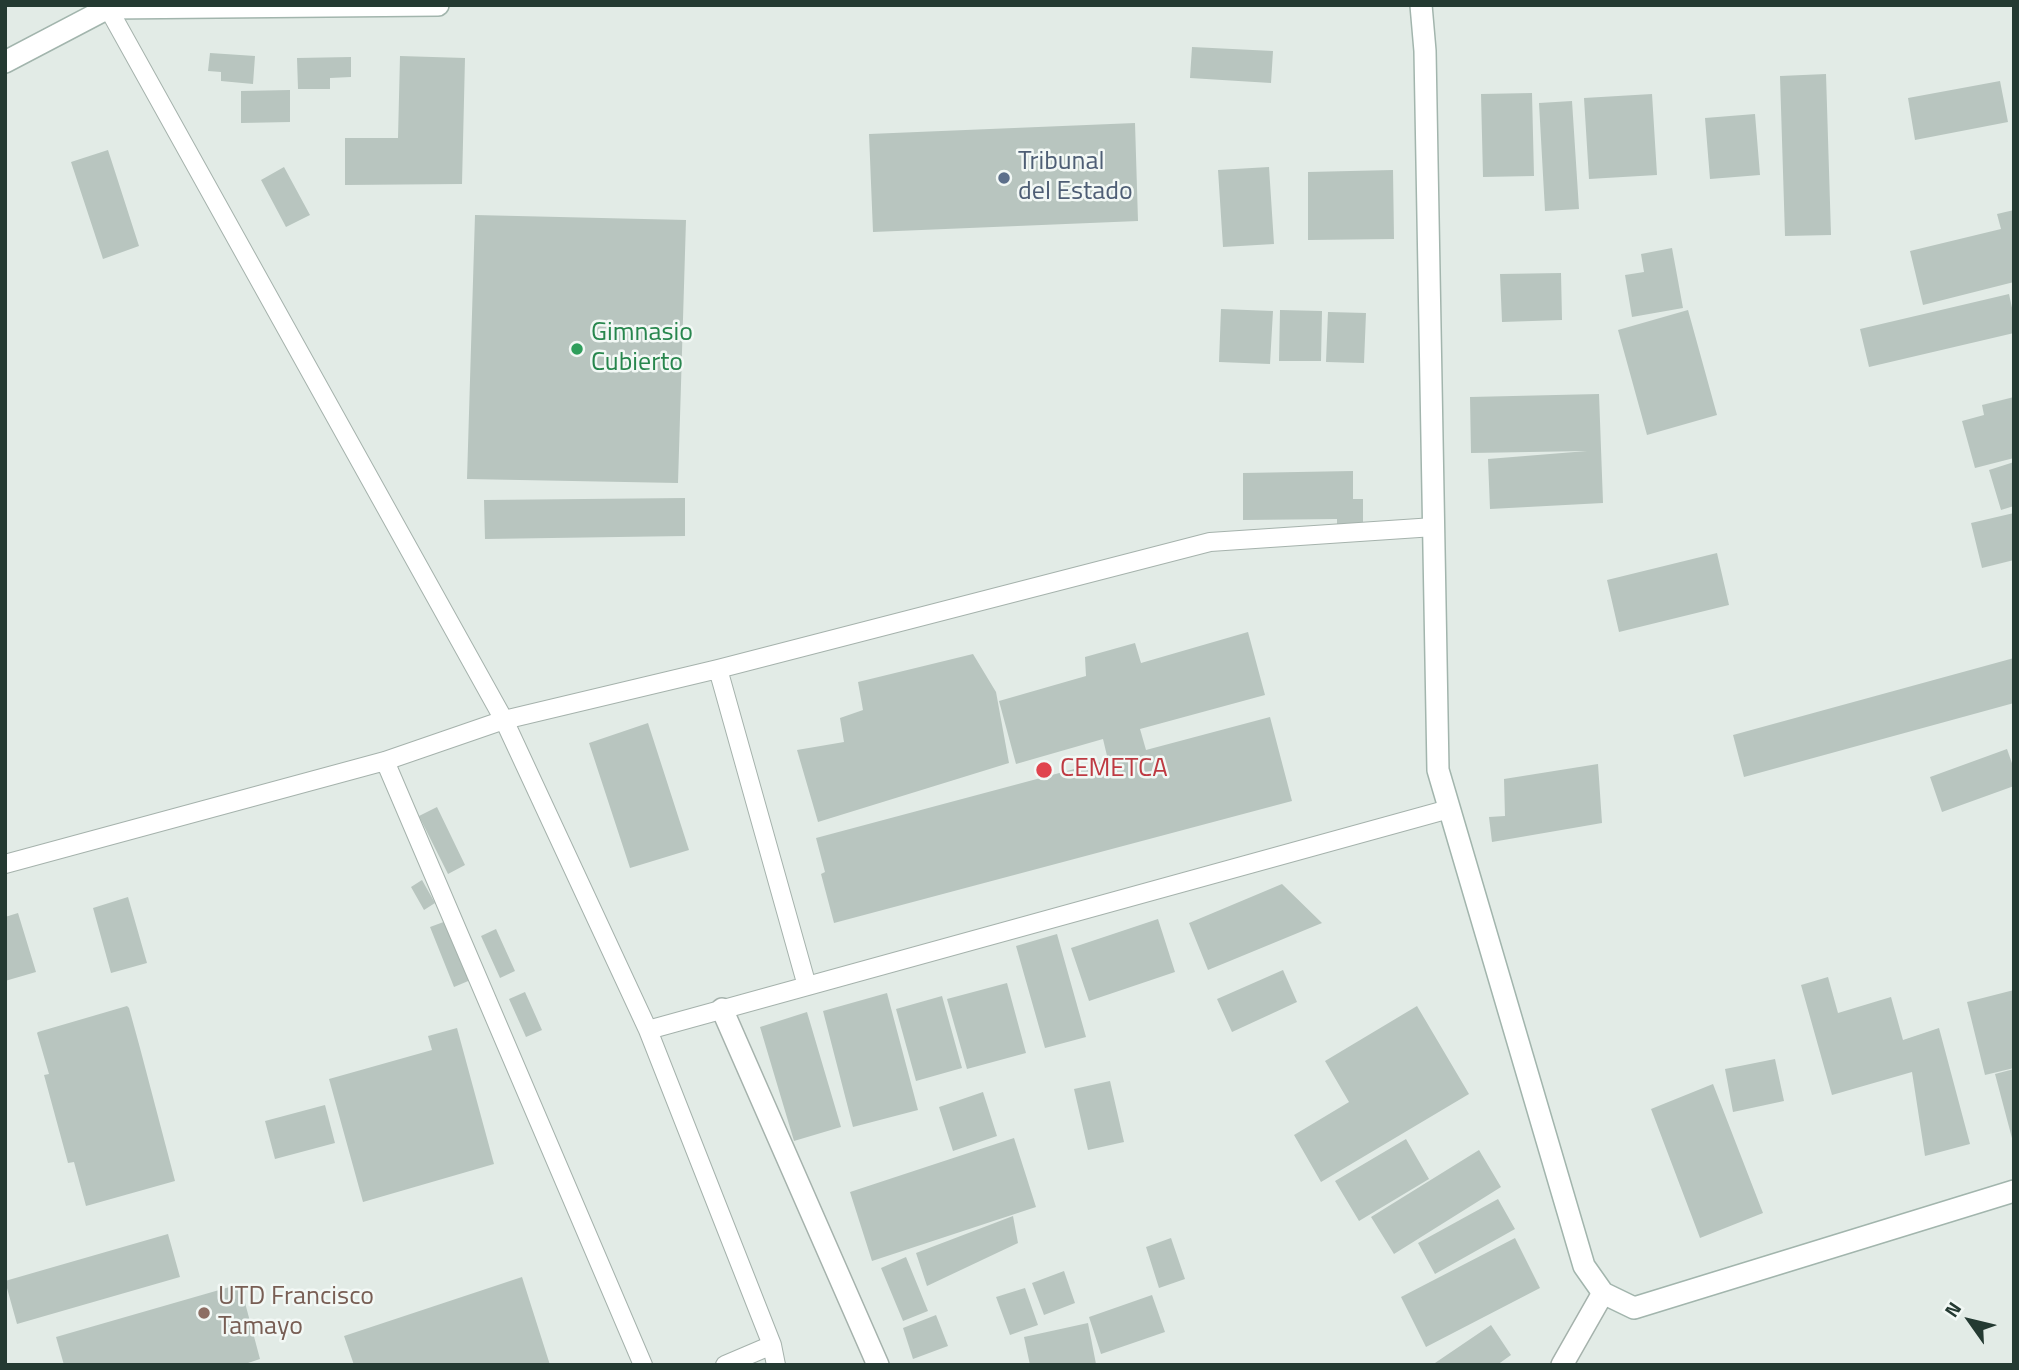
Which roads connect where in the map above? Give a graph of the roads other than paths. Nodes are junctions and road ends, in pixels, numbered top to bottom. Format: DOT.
graph roads {
  1 [pos="438,5"];
  2 [pos="1421,5"];
  3 [pos="108,6"];
  4 [pos="5,62"];
  5 [pos="1434,527"];
  6 [pos="719,669"];
  7 [pos="504,720"];
  8 [pos="385,761"];
  9 [pos="1449,809"];
  10 [pos="5,864"];
  11 [pos="807,986"];
  12 [pos="722,1009"];
  13 [pos="648,1030"];
  14 [pos="2014,1191"];
  15 [pos="1603,1293"];
  16 [pos="772,1345"];
  17 [pos="643,1365"];
  18 [pos="725,1365"];
  19 [pos="776,1365"];
  20 [pos="878,1365"];
  21 [pos="1562,1365"];
  1 -- 3 [label="main road"];
  2 -- 5 [label="main road"];
  3 -- 4 [label="main road"];
  3 -- 7 [label="lane"];
  5 -- 6 [label="lane"];
  5 -- 9 [label="main road"];
  6 -- 7 [label="lane"];
  6 -- 11 [label="lane"];
  7 -- 8 [label="lane"];
  7 -- 13 [label="lane"];
  8 -- 10 [label="lane"];
  8 -- 17 [label="lane"];
  9 -- 11 [label="lane"];
  9 -- 15 [label="main road"];
  11 -- 12 [label="lane"];
  12 -- 13 [label="lane"];
  12 -- 20 [label="main road"];
  13 -- 16 [label="lane"];
  14 -- 15 [label="main road"];
  15 -- 21 [label="main road"];
  16 -- 18 [label="lane"];
  16 -- 19 [label="lane"];
}
